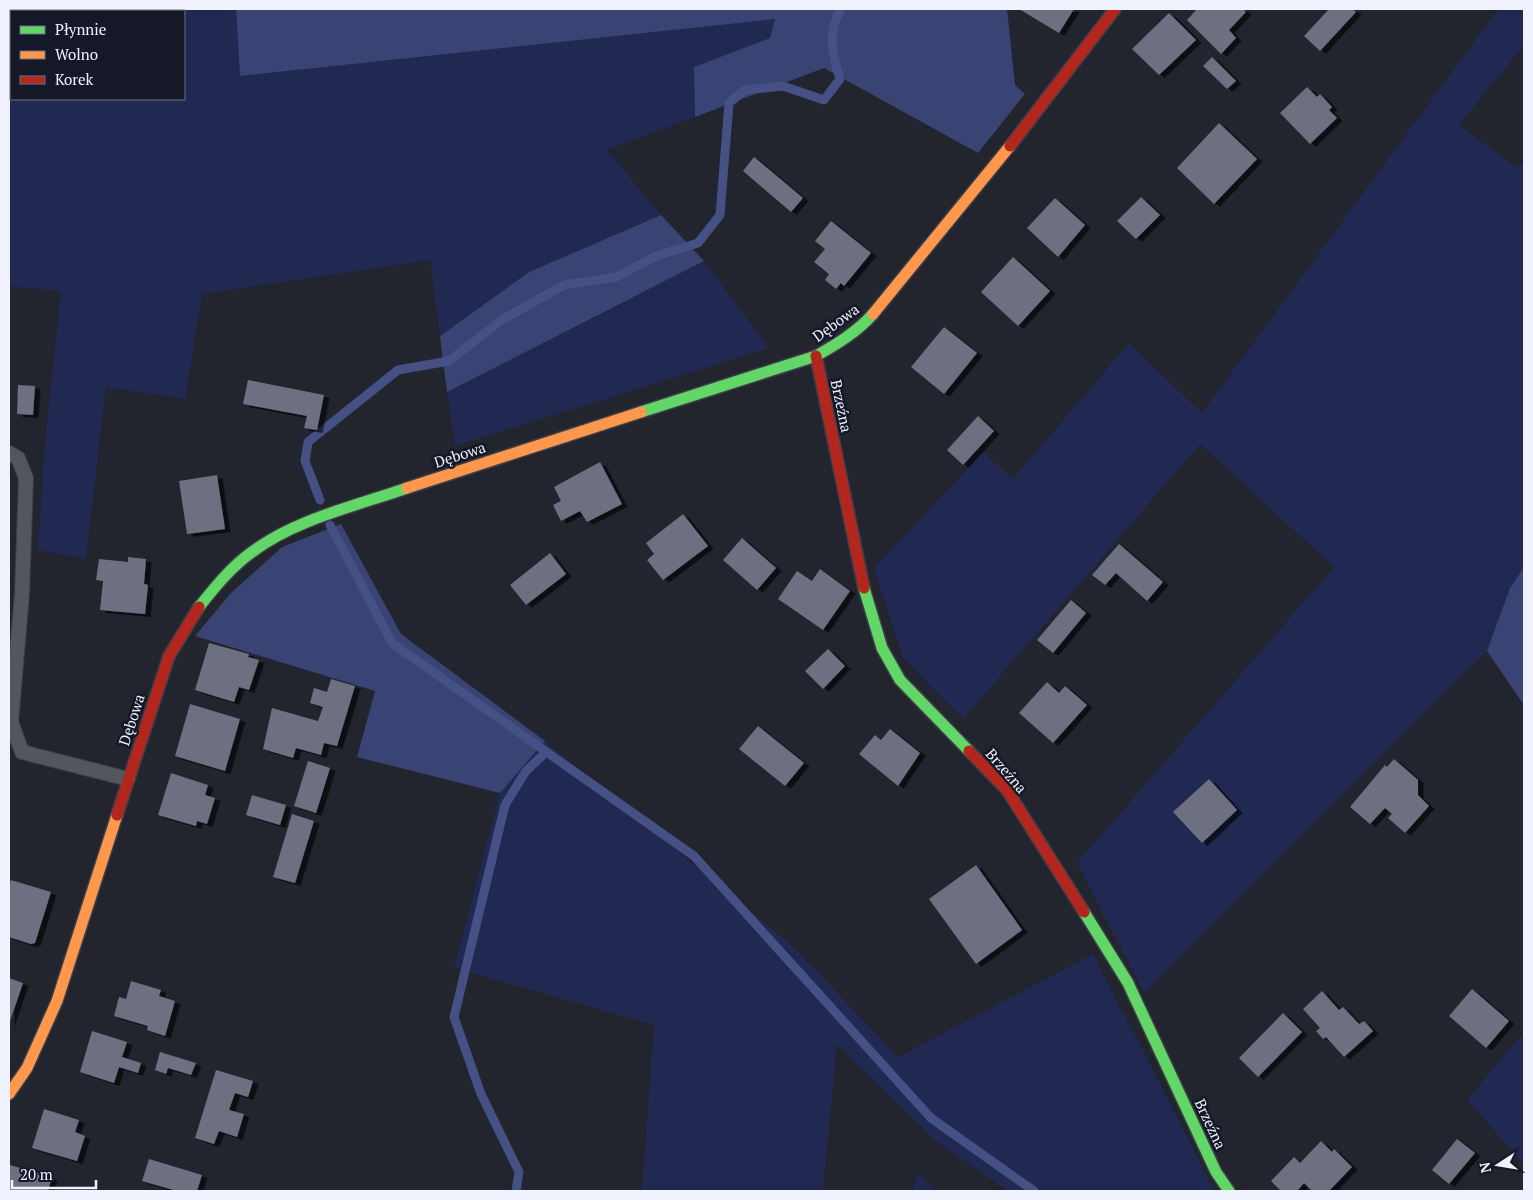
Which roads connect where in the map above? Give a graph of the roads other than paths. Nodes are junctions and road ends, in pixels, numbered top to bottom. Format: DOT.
graph roads {
  1 [pos="1115,9"];
  2 [pos="816,356"];
  3 [pos="9,453"];
  4 [pos="128,779"];
  5 [pos="9,1094"];
  6 [pos="1230,1191"];
  1 -- 2 [label="street, Dębowa"];
  2 -- 4 [label="street, Dębowa"];
  2 -- 6 [label="street, Brzeźna"];
  3 -- 4 [label="lane"];
  4 -- 5 [label="street, Dębowa"];
}
